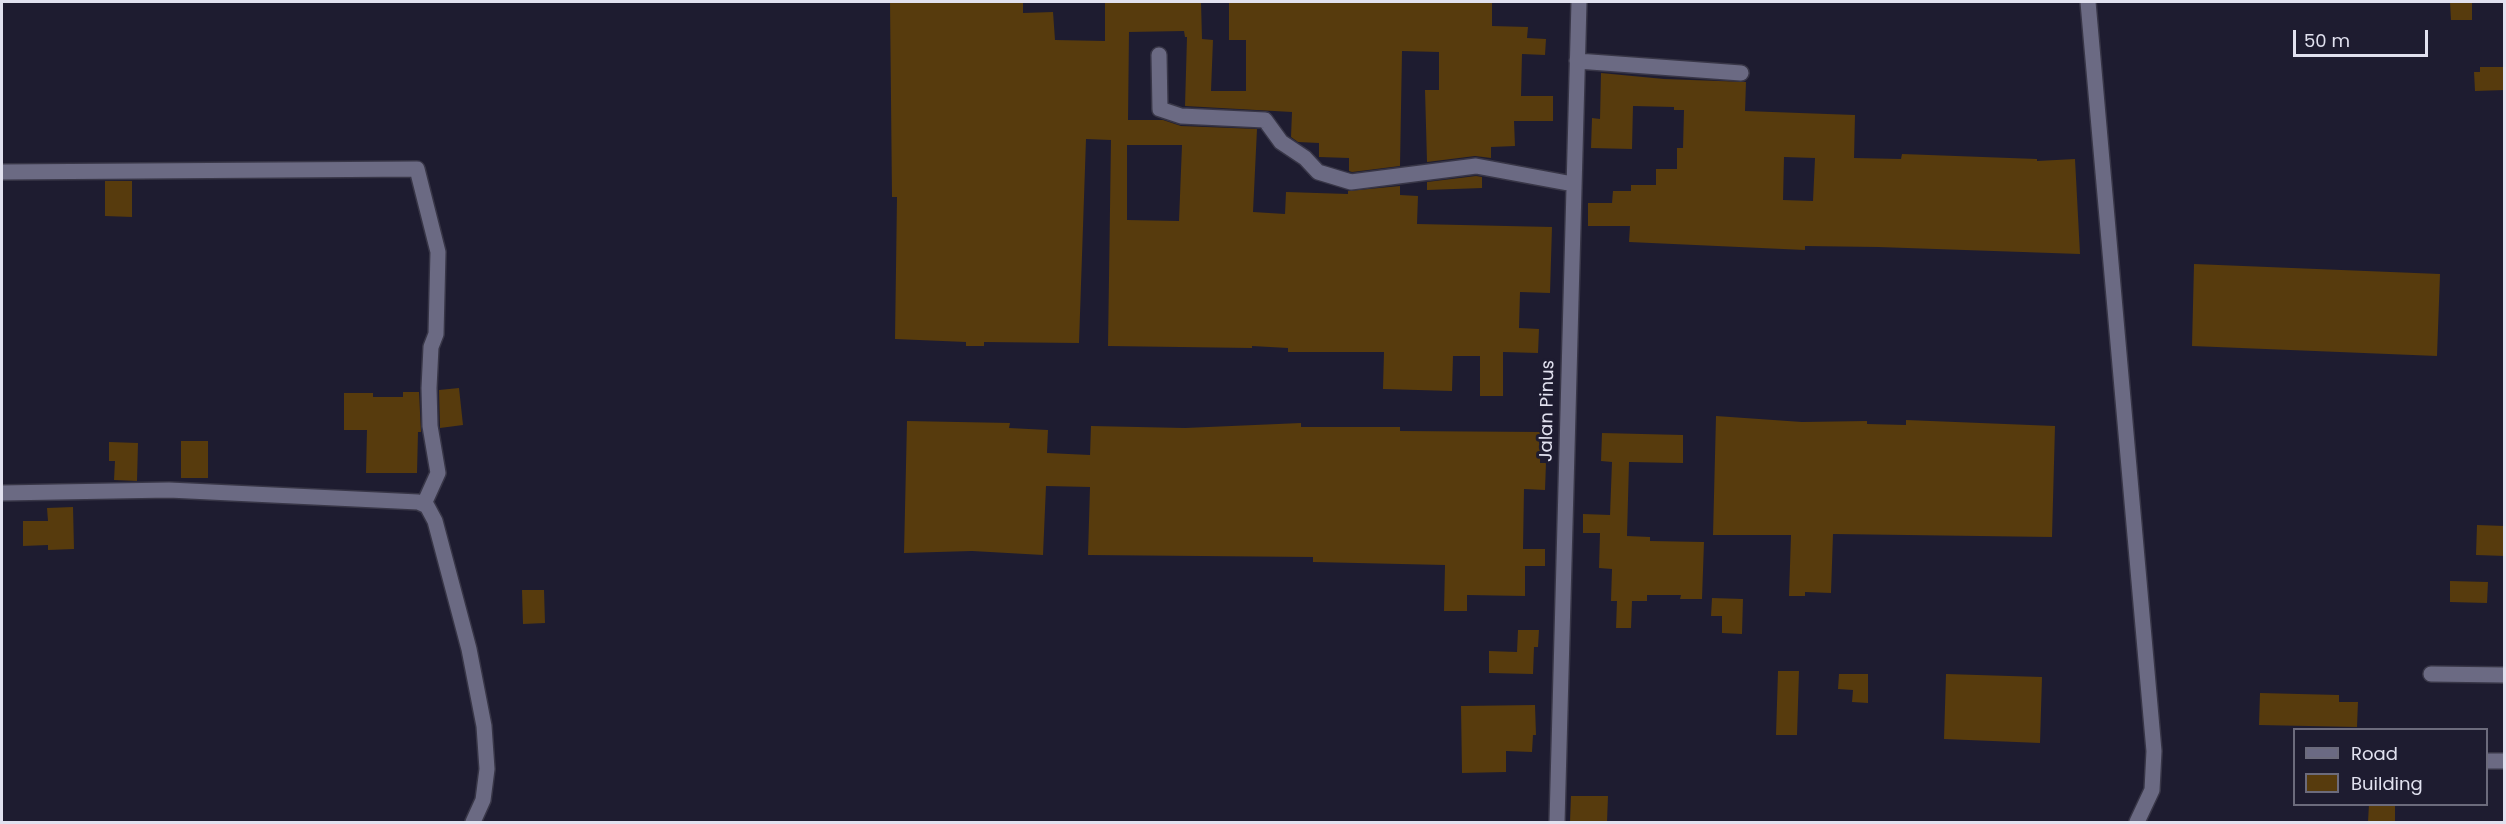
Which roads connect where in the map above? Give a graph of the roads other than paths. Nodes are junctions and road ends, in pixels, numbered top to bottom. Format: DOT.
graph roads {
  1 [pos="1579,2"];
  2 [pos="2088,2"];
  3 [pos="1159,55"];
  4 [pos="1577,61"];
  5 [pos="1741,73"];
  6 [pos="2,172"];
  7 [pos="1573,184"];
  8 [pos="2,493"];
  9 [pos="424,504"];
  10 [pos="2431,674"];
  11 [pos="2505,675"];
  12 [pos="2488,761"];
  13 [pos="2505,761"];
  14 [pos="473,822"];
  15 [pos="1557,822"];
  16 [pos="2137,822"];
  1 -- 4 [label="street, Jalan Pinus"];
  2 -- 16 [label="street"];
  3 -- 7 [label="street"];
  4 -- 5 [label="street"];
  4 -- 7 [label="street, Jalan Pinus"];
  6 -- 9 [label="street"];
  7 -- 15 [label="street, Jalan Pinus"];
  8 -- 9 [label="street"];
  9 -- 14 [label="street"];
  10 -- 11 [label="street"];
  12 -- 13 [label="street"];
}
